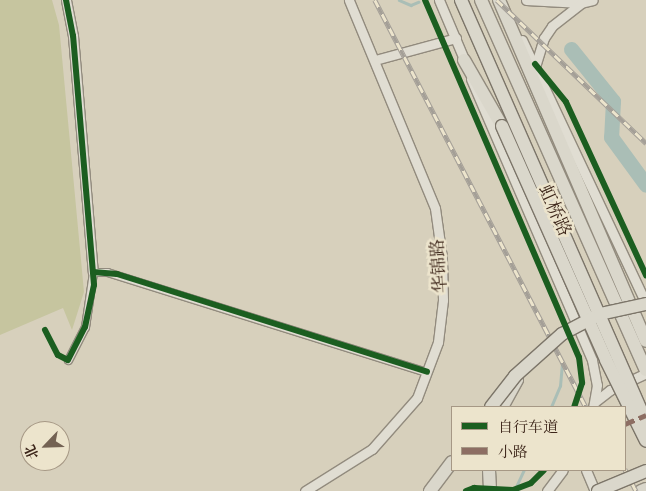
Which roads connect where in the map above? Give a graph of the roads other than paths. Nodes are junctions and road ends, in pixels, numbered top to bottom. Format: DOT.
graph roads {
  1 [pos="66,0"];
  2 [pos="349,0"];
  3 [pos="439,0"];
  4 [pos="461,0"];
  5 [pos="481,0"];
  6 [pos="500,0"];
  7 [pos="526,0"];
  8 [pos="593,0"];
  9 [pos="581,2"];
  10 [pos="456,38"];
  11 [pos="375,60"];
  12 [pos="464,60"];
  13 [pos="535,64"];
  14 [pos="543,104"];
  15 [pos="93,272"];
  16 [pos="646,304"];
  17 [pos="646,341"];
  18 [pos="537,355"];
  19 [pos="68,360"];
  20 [pos="646,371"];
  21 [pos="427,372"];
  22 [pos="594,404"];
  23 [pos="492,406"];
  24 [pos="503,406"];
  25 [pos="646,422"];
  26 [pos="646,441"];
  27 [pos="451,463"];
  28 [pos="489,471"];
  29 [pos="562,471"];
  30 [pos="586,471"];
  31 [pos="646,471"];
  32 [pos="646,489"];
  33 [pos="304,491"];
  34 [pos="430,491"];
  35 [pos="490,491"];
  36 [pos="547,491"];
  37 [pos="596,491"];
  38 [pos="641,491"];
  1 -- 15 [label="main road"];
  2 -- 11 [label="main road, 华锦路"];
  3 -- 10 [label="main road"];
  4 -- 25 [label="highway, 虹桥路, bridge"];
  5 -- 20 [label="highway, 虹桥路"];
  6 -- 13 [label="main road"];
  6 -- 14 [label="highway"];
  7 -- 9 [label="main road"];
  8 -- 9 [label="main road"];
  9 -- 13 [label="main road"];
  10 -- 11 [label="main road"];
  10 -- 12 [label="main road"];
  11 -- 21 [label="main road, 华锦路"];
  12 -- 22 [label="main road"];
  12 -- 26 [label="highway, bridge"];
  13 -- 14 [label="main road"];
  13 -- 16 [label="main road"];
  14 -- 17 [label="highway"];
  15 -- 19 [label="street"];
  15 -- 21 [label="street"];
  16 -- 18 [label="highway, bridge"];
  18 -- 23 [label="highway, bridge"];
  18 -- 24 [label="highway, bridge"];
  20 -- 22 [label="main road"];
  21 -- 33 [label="main road, 华锦路"];
  27 -- 34 [label="highway"];
  28 -- 35 [label="highway"];
  29 -- 36 [label="main road"];
  30 -- 37 [label="main road"];
  31 -- 37 [label="highway, bridge"];
  32 -- 38 [label="highway"];
}
